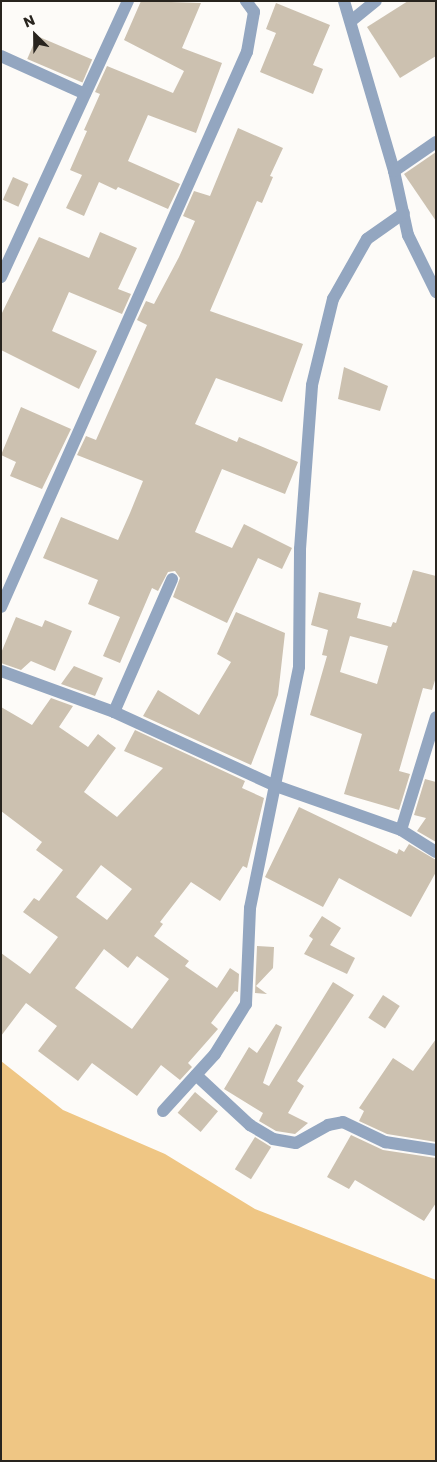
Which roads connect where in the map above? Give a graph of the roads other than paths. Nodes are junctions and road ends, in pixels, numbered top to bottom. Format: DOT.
graph roads {
  1 [pos="128,1"];
  2 [pos="246,1"];
  3 [pos="344,1"];
  4 [pos="376,1"];
  5 [pos="351,21"];
  6 [pos="1,56"];
  7 [pos="85,94"];
  8 [pos="436,142"];
  9 [pos="394,171"];
  10 [pos="404,213"];
  11 [pos="1,277"];
  12 [pos="436,292"];
  13 [pos="172,579"];
  14 [pos="1,607"];
  15 [pos="1,671"];
  16 [pos="114,712"];
  17 [pos="436,717"];
  18 [pos="276,786"];
  19 [pos="401,830"];
  20 [pos="436,852"];
  21 [pos="196,1075"];
  22 [pos="163,1111"];
  23 [pos="436,1150"];
  1 -- 7 [label="street"];
  2 -- 14 [label="street"];
  3 -- 5 [label="street"];
  4 -- 5 [label="street"];
  5 -- 9 [label="street"];
  6 -- 7 [label="street"];
  7 -- 11 [label="street"];
  8 -- 9 [label="street"];
  9 -- 10 [label="street"];
  10 -- 12 [label="street"];
  10 -- 18 [label="street"];
  13 -- 16 [label="street"];
  15 -- 16 [label="street"];
  16 -- 18 [label="street"];
  17 -- 19 [label="street"];
  18 -- 19 [label="street"];
  18 -- 21 [label="street"];
  19 -- 20 [label="street"];
  21 -- 22 [label="street"];
  21 -- 23 [label="street"];
}
